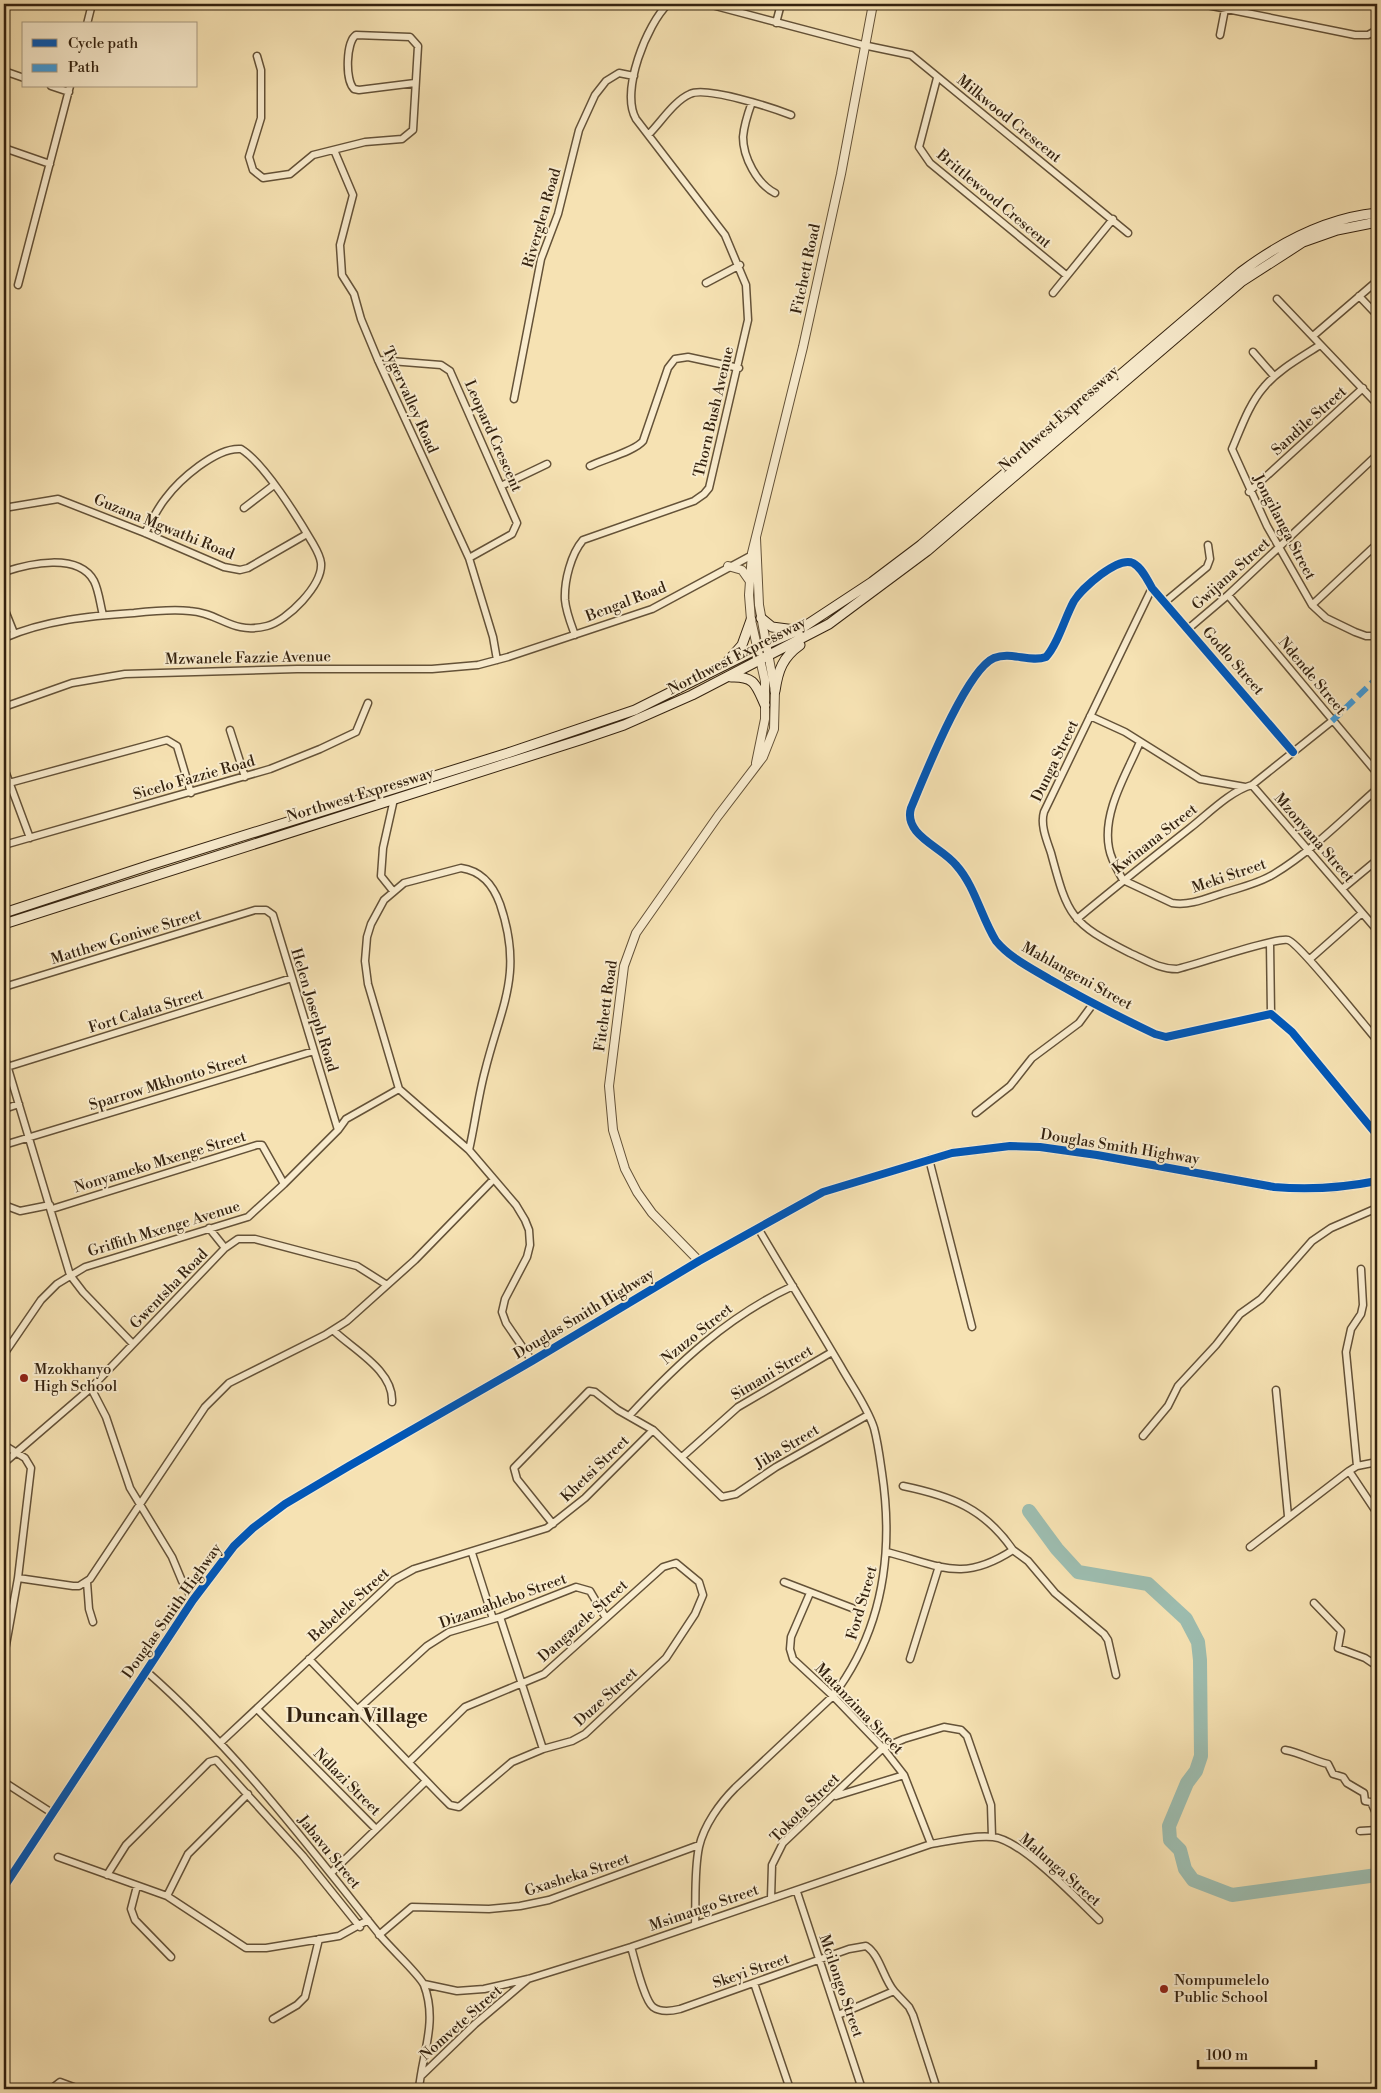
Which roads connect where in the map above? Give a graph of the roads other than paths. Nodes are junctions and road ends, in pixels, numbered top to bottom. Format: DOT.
graph roads {
  1 [pos="92,4"];
  2 [pos="668,4"];
  3 [pos="708,4"];
  4 [pos="780,4"];
  5 [pos="873,4"];
  6 [pos="1202,4"];
  7 [pos="1225,6"];
  8 [pos="88,22"];
  9 [pos="776,23"];
  10 [pos="1377,30"];
  11 [pos="1220,35"];
  12 [pos="863,45"];
  13 [pos="257,56"];
  14 [pos="4,72"];
  15 [pos="634,76"];
  16 [pos="22,77"];
  17 [pos="937,78"];
  18 [pos="415,84"];
  19 [pos="69,89"];
  20 [pos="752,102"];
  21 [pos="791,115"];
  22 [pos="648,134"];
  23 [pos="4,148"];
  24 [pos="334,150"];
  25 [pos="50,164"];
  26 [pos="775,193"];
  27 [pos="1377,213"];
  28 [pos="1113,219"];
  29 [pos="1377,222"];
  30 [pos="1128,234"];
  31 [pos="740,266"];
  32 [pos="1066,274"];
  33 [pos="1377,281"];
  34 [pos="706,283"];
  35 [pos="18,285"];
  36 [pos="1053,292"];
  37 [pos="1359,296"];
  38 [pos="1277,299"];
  39 [pos="1377,315"];
  40 [pos="1313,336"];
  41 [pos="1320,344"];
  42 [pos="1253,352"];
  43 [pos="378,360"];
  44 [pos="739,368"];
  45 [pos="1274,376"];
  46 [pos="1363,388"];
  47 [pos="514,399"];
  48 [pos="1377,404"];
  49 [pos="1377,455"];
  50 [pos="546,464"];
  51 [pos="590,466"];
  52 [pos="274,486"];
  53 [pos="502,486"];
  54 [pos="1249,492"];
  55 [pos="4,508"];
  56 [pos="244,508"];
  57 [pos="145,532"];
  58 [pos="307,534"];
  59 [pos="1377,544"];
  60 [pos="1208,545"];
  61 [pos="1280,547"];
  62 [pos="755,553"];
  63 [pos="469,558"];
  64 [pos="728,566"];
  65 [pos="4,572"];
  66 [pos="748,580"];
  67 [pos="1152,588"];
  68 [pos="1228,595"];
  69 [pos="1165,602"];
  70 [pos="1312,605"];
  71 [pos="4,608"];
  72 [pos="103,615"];
  73 [pos="756,619"];
  74 [pos="829,624"];
  75 [pos="1188,629"];
  76 [pos="799,630"];
  77 [pos="14,633"];
  78 [pos="575,635"];
  79 [pos="1377,636"];
  80 [pos="4,638"];
  81 [pos="766,644"];
  82 [pos="758,649"];
  83 [pos="765,658"];
  84 [pos="497,660"];
  85 [pos="722,667"];
  86 [pos="728,677"];
  87 [pos="775,691"];
  88 [pos="368,703"];
  89 [pos="765,705"];
  90 [pos="4,707"];
  91 [pos="1090,716"];
  92 [pos="1332,721"];
  93 [pos="230,730"];
  94 [pos="1140,742"];
  95 [pos="1293,752"];
  96 [pos="755,767"];
  97 [pos="4,768"];
  98 [pos="1377,773"];
  99 [pos="245,777"];
  100 [pos="9,783"];
  101 [pos="1252,784"];
  102 [pos="1245,787"];
  103 [pos="1377,789"];
  104 [pos="191,793"];
  105 [pos="394,799"];
  106 [pos="30,838"];
  107 [pos="4,845"];
  108 [pos="1308,849"];
  109 [pos="1377,860"];
  110 [pos="1123,880"];
  111 [pos="1342,889"];
  112 [pos="393,891"];
  113 [pos="255,910"];
  114 [pos="4,913"];
  115 [pos="1362,913"];
  116 [pos="1077,919"];
  117 [pos="4,924"];
  118 [pos="1377,930"];
  119 [pos="1270,943"];
  120 [pos="1310,959"];
  121 [pos="292,978"];
  122 [pos="4,987"];
  123 [pos="1094,1004"];
  124 [pos="1271,1014"];
  125 [pos="1377,1040"];
  126 [pos="314,1051"];
  127 [pos="4,1055"];
  128 [pos="6,1069"];
  129 [pos="399,1089"];
  130 [pos="19,1104"];
  131 [pos="4,1109"];
  132 [pos="976,1113"];
  133 [pos="338,1130"];
  134 [pos="1377,1135"];
  135 [pos="29,1137"];
  136 [pos="4,1145"];
  137 [pos="469,1150"];
  138 [pos="926,1160"];
  139 [pos="493,1180"];
  140 [pos="1377,1181"];
  141 [pos="284,1184"];
  142 [pos="4,1205"];
  143 [pos="51,1207"];
  144 [pos="1377,1208"];
  145 [pos="209,1228"];
  146 [pos="758,1228"];
  147 [pos="225,1248"];
  148 [pos="699,1261"];
  149 [pos="1361,1269"];
  150 [pos="70,1275"];
  151 [pos="387,1285"];
  152 [pos="793,1286"];
  153 [pos="972,1327"];
  154 [pos="334,1330"];
  155 [pos="133,1344"];
  156 [pos="832,1352"];
  157 [pos="4,1354"];
  158 [pos="532,1361"];
  159 [pos="92,1388"];
  160 [pos="1276,1390"];
  161 [pos="392,1402"];
  162 [pos="868,1415"];
  163 [pos="629,1416"];
  164 [pos="653,1430"];
  165 [pos="1143,1436"];
  166 [pos="4,1445"];
  167 [pos="15,1452"];
  168 [pos="682,1457"];
  169 [pos="1377,1462"];
  170 [pos="4,1464"];
  171 [pos="1357,1466"];
  172 [pos="1349,1471"];
  173 [pos="903,1486"];
  174 [pos="139,1505"];
  175 [pos="1377,1513"];
  176 [pos="1288,1516"];
  177 [pos="553,1524"];
  178 [pos="1250,1547"];
  179 [pos="1013,1550"];
  180 [pos="887,1552"];
  181 [pos="472,1553"];
  182 [pos="938,1566"];
  183 [pos="18,1578"];
  184 [pos="87,1582"];
  185 [pos="699,1582"];
  186 [pos="784,1582"];
  187 [pos="810,1593"];
  188 [pos="193,1600"];
  189 [pos="1314,1604"];
  190 [pos="852,1608"];
  191 [pos="500,1617"];
  192 [pos="606,1618"];
  193 [pos="493,1619"];
  194 [pos="93,1622"];
  195 [pos="4,1656"];
  196 [pos="309,1658"];
  197 [pos="910,1659"];
  198 [pos="1377,1666"];
  199 [pos="146,1671"];
  200 [pos="1116,1675"];
  201 [pos="523,1684"];
  202 [pos="833,1696"];
  203 [pos="258,1709"];
  204 [pos="358,1709"];
  205 [pos="220,1744"];
  206 [pos="883,1748"];
  207 [pos="544,1749"];
  208 [pos="1285,1750"];
  209 [pos="409,1762"];
  210 [pos="904,1775"];
  211 [pos="426,1781"];
  212 [pos="4,1782"];
  213 [pos="248,1794"];
  214 [pos="833,1796"];
  215 [pos="1377,1811"];
  216 [pos="52,1813"];
  217 [pos="376,1829"];
  218 [pos="1377,1830"];
  219 [pos="1360,1831"];
  220 [pos="992,1837"];
  221 [pos="931,1844"];
  222 [pos="699,1845"];
  223 [pos="58,1857"];
  224 [pos="331,1873"];
  225 [pos="8,1874"];
  226 [pos="108,1875"];
  227 [pos="137,1886"];
  228 [pos="4,1887"];
  229 [pos="797,1892"];
  230 [pos="167,1896"];
  231 [pos="771,1898"];
  232 [pos="368,1920"];
  233 [pos="1099,1920"];
  234 [pos="695,1924"];
  235 [pos="360,1927"];
  236 [pos="379,1935"];
  237 [pos="319,1939"];
  238 [pos="631,1947"];
  239 [pos="171,1957"];
  240 [pos="819,1961"];
  241 [pos="528,1979"];
  242 [pos="754,1983"];
  243 [pos="424,1984"];
  244 [pos="894,1991"];
  245 [pos="838,2015"];
  246 [pos="274,2019"];
  247 [pos="420,2077"];
  248 [pos="52,2087"];
  249 [pos="79,2089"];
  250 [pos="419,2089"];
  251 [pos="790,2089"];
  252 [pos="862,2089"];
  253 [pos="937,2089"];
  1 -- 8 [label="street"];
  2 -- 15 [label="street, Thorn Bush Avenue"];
  3 -- 9 [label="street, Milkwood Crescent"];
  4 -- 9 [label="street"];
  5 -- 12 [label="street, Fitchett Road"];
  6 -- 7 [label="street"];
  7 -- 10 [label="street"];
  7 -- 11 [label="street"];
  9 -- 12 [label="street, Milkwood Crescent"];
  12 -- 17 [label="street, Milkwood Crescent"];
  12 -- 62 [label="street, Fitchett Road"];
  13 -- 24 [label="street"];
  14 -- 16 [label="street"];
  15 -- 22 [label="street, Thorn Bush Avenue"];
  15 -- 47 [label="street, Riverglen Road"];
  17 -- 28 [label="street, Milkwood Crescent"];
  17 -- 32 [label="street, Brittlewood Crescent"];
  18 -- 18 [label="street"];
  18 -- 24 [label="street"];
  19 -- 25 [label="street"];
  20 -- 21 [label="street"];
  20 -- 22 [label="street"];
  20 -- 26 [label="street"];
  22 -- 31 [label="street, Thorn Bush Avenue"];
  23 -- 25 [label="street"];
  24 -- 43 [label="street, Tygervalley Road"];
  25 -- 35 [label="street"];
  27 -- 76 [label="main road, Northwest Expressway"];
  28 -- 30 [label="street, Milkwood Crescent"];
  28 -- 32 [label="street"];
  29 -- 74 [label="main road, Northwest Expressway"];
  31 -- 34 [label="street"];
  31 -- 44 [label="street, Thorn Bush Avenue"];
  32 -- 36 [label="street"];
  33 -- 37 [label="street"];
  37 -- 39 [label="street"];
  37 -- 40 [label="street"];
  38 -- 40 [label="street, Sandile Street"];
  40 -- 41 [label="street, Sandile Street"];
  41 -- 45 [label="street, Jongilanga Street"];
  41 -- 46 [label="street, Sandile Street"];
  42 -- 45 [label="street"];
  43 -- 53 [label="street, Leopard Crescent"];
  43 -- 63 [label="street, Tygervalley Road"];
  44 -- 51 [label="street"];
  44 -- 78 [label="street, Thorn Bush Avenue"];
  45 -- 54 [label="street, Jongilanga Street"];
  46 -- 48 [label="street, Sandile Street"];
  46 -- 54 [label="street, Sandile Street"];
  49 -- 61 [label="street, Gwijana Street"];
  50 -- 53 [label="street"];
  52 -- 56 [label="street"];
  52 -- 57 [label="street"];
  52 -- 58 [label="street"];
  53 -- 63 [label="street, Leopard Crescent"];
  54 -- 61 [label="street, Jongilanga Street"];
  55 -- 57 [label="street, Guzana Mgwathi Road"];
  57 -- 58 [label="street, Guzana Mgwathi Road"];
  58 -- 72 [label="street"];
  59 -- 70 [label="street"];
  60 -- 69 [label="street"];
  61 -- 68 [label="street, Gwijana Street"];
  61 -- 70 [label="street, Jongilanga Street"];
  62 -- 64 [label="street, Bengal Road"];
  62 -- 66 [label="street, Fitchett Road"];
  62 -- 73 [label="street, Fitchett Road"];
  63 -- 84 [label="street, Tygervalley Road"];
  64 -- 66 [label="street"];
  64 -- 78 [label="street, Bengal Road"];
  65 -- 72 [label="street"];
  66 -- 73 [label="street, Fitchett Road"];
  67 -- 69 [label="street, Godlo Street"];
  67 -- 91 [label="street, Dunga Street"];
  67 -- 123 [label="street, Mahlangeni Street"];
  68 -- 75 [label="street, Gwijana Street"];
  68 -- 92 [label="street, Ndende Street"];
  69 -- 75 [label="street, Godlo Street"];
  70 -- 79 [label="street, Jongilanga Street"];
  71 -- 77 [label="street"];
  72 -- 77 [label="street"];
  73 -- 76 [label="main road"];
  73 -- 81 [label="street, Fitchett Road"];
  73 -- 82 [label="street, Fitchett Road"];
  73 -- 85 [label="main road"];
  74 -- 83 [label="main road, Northwest Expressway"];
  74 -- 87 [label="main road"];
  75 -- 95 [label="street, Godlo Street"];
  76 -- 81 [label="main road, Northwest Expressway"];
  77 -- 80 [label="street"];
  78 -- 84 [label="street, Bengal Road"];
  81 -- 82 [label="main road, Northwest Expressway"];
  81 -- 83 [label="street, Fitchett Road"];
  82 -- 83 [label="street, Fitchett Road"];
  82 -- 85 [label="main road, Northwest Expressway"];
  83 -- 86 [label="main road, Northwest Expressway"];
  83 -- 87 [label="street, Fitchett Road"];
  83 -- 89 [label="street, Fitchett Road"];
  84 -- 90 [label="street, Mzwanele Fazzie Avenue"];
  85 -- 114 [label="main road, Northwest Expressway"];
  86 -- 89 [label="main road"];
  86 -- 105 [label="main road, Northwest Expressway"];
  87 -- 96 [label="street, Fitchett Road"];
  88 -- 99 [label="street, Sicelo Fazzie Road"];
  89 -- 96 [label="street, Fitchett Road"];
  91 -- 94 [label="street"];
  91 -- 116 [label="street, Dunga Street"];
  92 -- 95 [label="street, Kwinana Street"];
  92 -- 98 [label="street, Ndende Street"];
  93 -- 99 [label="street"];
  94 -- 102 [label="street"];
  94 -- 110 [label="street"];
  95 -- 101 [label="street, Kwinana Street"];
  96 -- 148 [label="street, Fitchett Road"];
  97 -- 100 [label="street"];
  99 -- 104 [label="street, Sicelo Fazzie Road"];
  100 -- 104 [label="street"];
  100 -- 106 [label="street"];
  101 -- 102 [label="street, Kwinana Street"];
  101 -- 108 [label="street, Mzonyana Street"];
  102 -- 110 [label="street, Kwinana Street"];
  103 -- 108 [label="street, Meki Street"];
  104 -- 106 [label="street, Sicelo Fazzie Road"];
  105 -- 112 [label="street"];
  105 -- 117 [label="main road, Northwest Expressway"];
  106 -- 107 [label="street, Sicelo Fazzie Road"];
  108 -- 110 [label="street, Meki Street"];
  108 -- 111 [label="street, Mzonyana Street"];
  109 -- 111 [label="street"];
  110 -- 116 [label="street, Kwinana Street"];
  111 -- 115 [label="street, Mzonyana Street"];
  112 -- 129 [label="street"];
  112 -- 137 [label="street"];
  113 -- 121 [label="street, Helen Joseph Road"];
  113 -- 122 [label="street, Matthew Goniwe Street"];
  115 -- 118 [label="street, Mzonyana Street"];
  115 -- 120 [label="street"];
  116 -- 119 [label="street, Dunga Street"];
  119 -- 120 [label="street, Dunga Street"];
  119 -- 124 [label="street"];
  120 -- 125 [label="street, Dunga Street"];
  121 -- 126 [label="street, Helen Joseph Road"];
  121 -- 128 [label="street, Fort Calata Street"];
  123 -- 124 [label="street, Mahlangeni Street"];
  123 -- 132 [label="street"];
  124 -- 134 [label="street"];
  126 -- 133 [label="street, Helen Joseph Road"];
  126 -- 135 [label="street, Sparrow Mkhonto Street"];
  127 -- 128 [label="street"];
  128 -- 130 [label="street"];
  129 -- 133 [label="street, Griffith Mxenge Avenue"];
  129 -- 137 [label="street"];
  130 -- 131 [label="street"];
  130 -- 135 [label="street"];
  133 -- 141 [label="street, Griffith Mxenge Avenue"];
  135 -- 136 [label="street, Sparrow Mkhonto Street"];
  135 -- 143 [label="street"];
  137 -- 139 [label="street"];
  138 -- 140 [label="street, Douglas Smith Highway"];
  138 -- 146 [label="street, Douglas Smith Highway"];
  138 -- 153 [label="street"];
  139 -- 151 [label="street"];
  139 -- 158 [label="street"];
  141 -- 143 [label="street, Nonyameko Mxenge Street"];
  141 -- 145 [label="street, Griffith Mxenge Avenue"];
  142 -- 143 [label="street, Nonyameko Mxenge Street"];
  143 -- 150 [label="street"];
  144 -- 165 [label="street"];
  145 -- 147 [label="street, Gwentsha Road"];
  145 -- 150 [label="street, Griffith Mxenge Avenue"];
  146 -- 148 [label="street, Douglas Smith Highway"];
  146 -- 152 [label="street, Ford Street"];
  147 -- 151 [label="street"];
  147 -- 155 [label="street, Gwentsha Road"];
  148 -- 158 [label="street, Douglas Smith Highway"];
  149 -- 171 [label="street"];
  150 -- 155 [label="street, Gwentsha Road"];
  150 -- 157 [label="street, Griffith Mxenge Avenue"];
  151 -- 154 [label="street"];
  152 -- 156 [label="street, Ford Street"];
  152 -- 163 [label="street, Nzuzo Street"];
  154 -- 161 [label="street"];
  154 -- 174 [label="street"];
  155 -- 159 [label="street, Gwentsha Road"];
  156 -- 162 [label="street, Ford Street"];
  156 -- 168 [label="street, Simani Street"];
  158 -- 188 [label="street, Douglas Smith Highway"];
  159 -- 167 [label="street, Gwentsha Road"];
  159 -- 174 [label="street"];
  160 -- 176 [label="street"];
  162 -- 168 [label="street, Jiba Street"];
  162 -- 180 [label="street, Ford Street"];
  163 -- 164 [label="street"];
  163 -- 177 [label="street"];
  164 -- 168 [label="street"];
  164 -- 177 [label="street, Khetsi Street"];
  166 -- 167 [label="street"];
  167 -- 170 [label="street, Gwentsha Road"];
  167 -- 183 [label="street"];
  169 -- 171 [label="street"];
  171 -- 172 [label="street"];
  172 -- 175 [label="street"];
  172 -- 176 [label="street"];
  173 -- 179 [label="street"];
  174 -- 184 [label="street"];
  174 -- 188 [label="street"];
  176 -- 178 [label="street"];
  177 -- 181 [label="street, Bebelele Street"];
  179 -- 182 [label="street"];
  179 -- 200 [label="street"];
  180 -- 182 [label="street"];
  180 -- 202 [label="street, Ford Street"];
  181 -- 193 [label="street"];
  181 -- 196 [label="street, Bebelele Street"];
  182 -- 197 [label="street"];
  183 -- 184 [label="street"];
  183 -- 195 [label="street"];
  184 -- 194 [label="street"];
  185 -- 192 [label="street, Dangazele Street"];
  185 -- 207 [label="street, Duze Street"];
  186 -- 187 [label="street"];
  187 -- 190 [label="street"];
  187 -- 202 [label="street, Matanzima Street"];
  188 -- 199 [label="street, Douglas Smith Highway"];
  189 -- 198 [label="street"];
  191 -- 192 [label="street, Dizamahlebo Street"];
  191 -- 193 [label="street, Dizamahlebo Street"];
  191 -- 201 [label="street"];
  192 -- 201 [label="street, Dangazele Street"];
  193 -- 204 [label="street, Dizamahlebo Street"];
  196 -- 203 [label="street, Bebelele Street"];
  196 -- 204 [label="street"];
  199 -- 205 [label="street, Jabavu Street"];
  199 -- 216 [label="street, Douglas Smith Highway"];
  201 -- 207 [label="street"];
  201 -- 209 [label="street, Dangazele Street"];
  202 -- 206 [label="street, Matanzima Street"];
  202 -- 222 [label="street, Ford Street"];
  203 -- 205 [label="street, Bebelele Street"];
  203 -- 217 [label="street, Ndlazi Street"];
  204 -- 209 [label="street"];
  205 -- 224 [label="street, Jabavu Street"];
  206 -- 210 [label="street, Matanzima Street"];
  206 -- 214 [label="street, Tokota Street"];
  206 -- 220 [label="street"];
  207 -- 211 [label="street, Duze Street"];
  208 -- 215 [label="street"];
  209 -- 211 [label="street"];
  210 -- 214 [label="street"];
  210 -- 221 [label="street, Matanzima Street"];
  211 -- 217 [label="street"];
  212 -- 216 [label="street"];
  213 -- 226 [label="street"];
  213 -- 230 [label="street"];
  213 -- 235 [label="street"];
  214 -- 231 [label="street, Tokota Street"];
  216 -- 225 [label="street, Douglas Smith Highway"];
  217 -- 224 [label="street"];
  218 -- 219 [label="street"];
  220 -- 221 [label="street, Msimango Street"];
  220 -- 233 [label="street, Malunga Street"];
  221 -- 229 [label="street, Msimango Street"];
  222 -- 234 [label="street, Ford Street"];
  222 -- 236 [label="street, Gxasheka Street"];
  223 -- 226 [label="street"];
  224 -- 232 [label="street, Jabavu Street"];
  225 -- 228 [label="street, Douglas Smith Highway"];
  226 -- 227 [label="street"];
  227 -- 230 [label="street"];
  227 -- 239 [label="street"];
  229 -- 231 [label="street, Msimango Street"];
  229 -- 240 [label="street, Mcilongo Street"];
  230 -- 237 [label="street"];
  231 -- 234 [label="street, Msimango Street"];
  232 -- 235 [label="street"];
  232 -- 236 [label="street, Jabavu Street"];
  234 -- 238 [label="street, Msimango Street"];
  235 -- 237 [label="street"];
  236 -- 243 [label="street, Jabavu Street"];
  237 -- 246 [label="street"];
  238 -- 241 [label="street, Msimango Street"];
  238 -- 242 [label="street, Skeyi Street"];
  240 -- 242 [label="street, Skeyi Street"];
  240 -- 244 [label="street, Skeyi Street"];
  240 -- 245 [label="street, Mcilongo Street"];
  241 -- 243 [label="street, Msimango Street"];
  241 -- 247 [label="street, Nomvete Street"];
  242 -- 251 [label="street"];
  243 -- 247 [label="street"];
  244 -- 245 [label="street"];
  244 -- 253 [label="street"];
  245 -- 252 [label="street, Mcilongo Street"];
  247 -- 250 [label="street, Nomvete Street"];
  248 -- 249 [label="street"];
}
